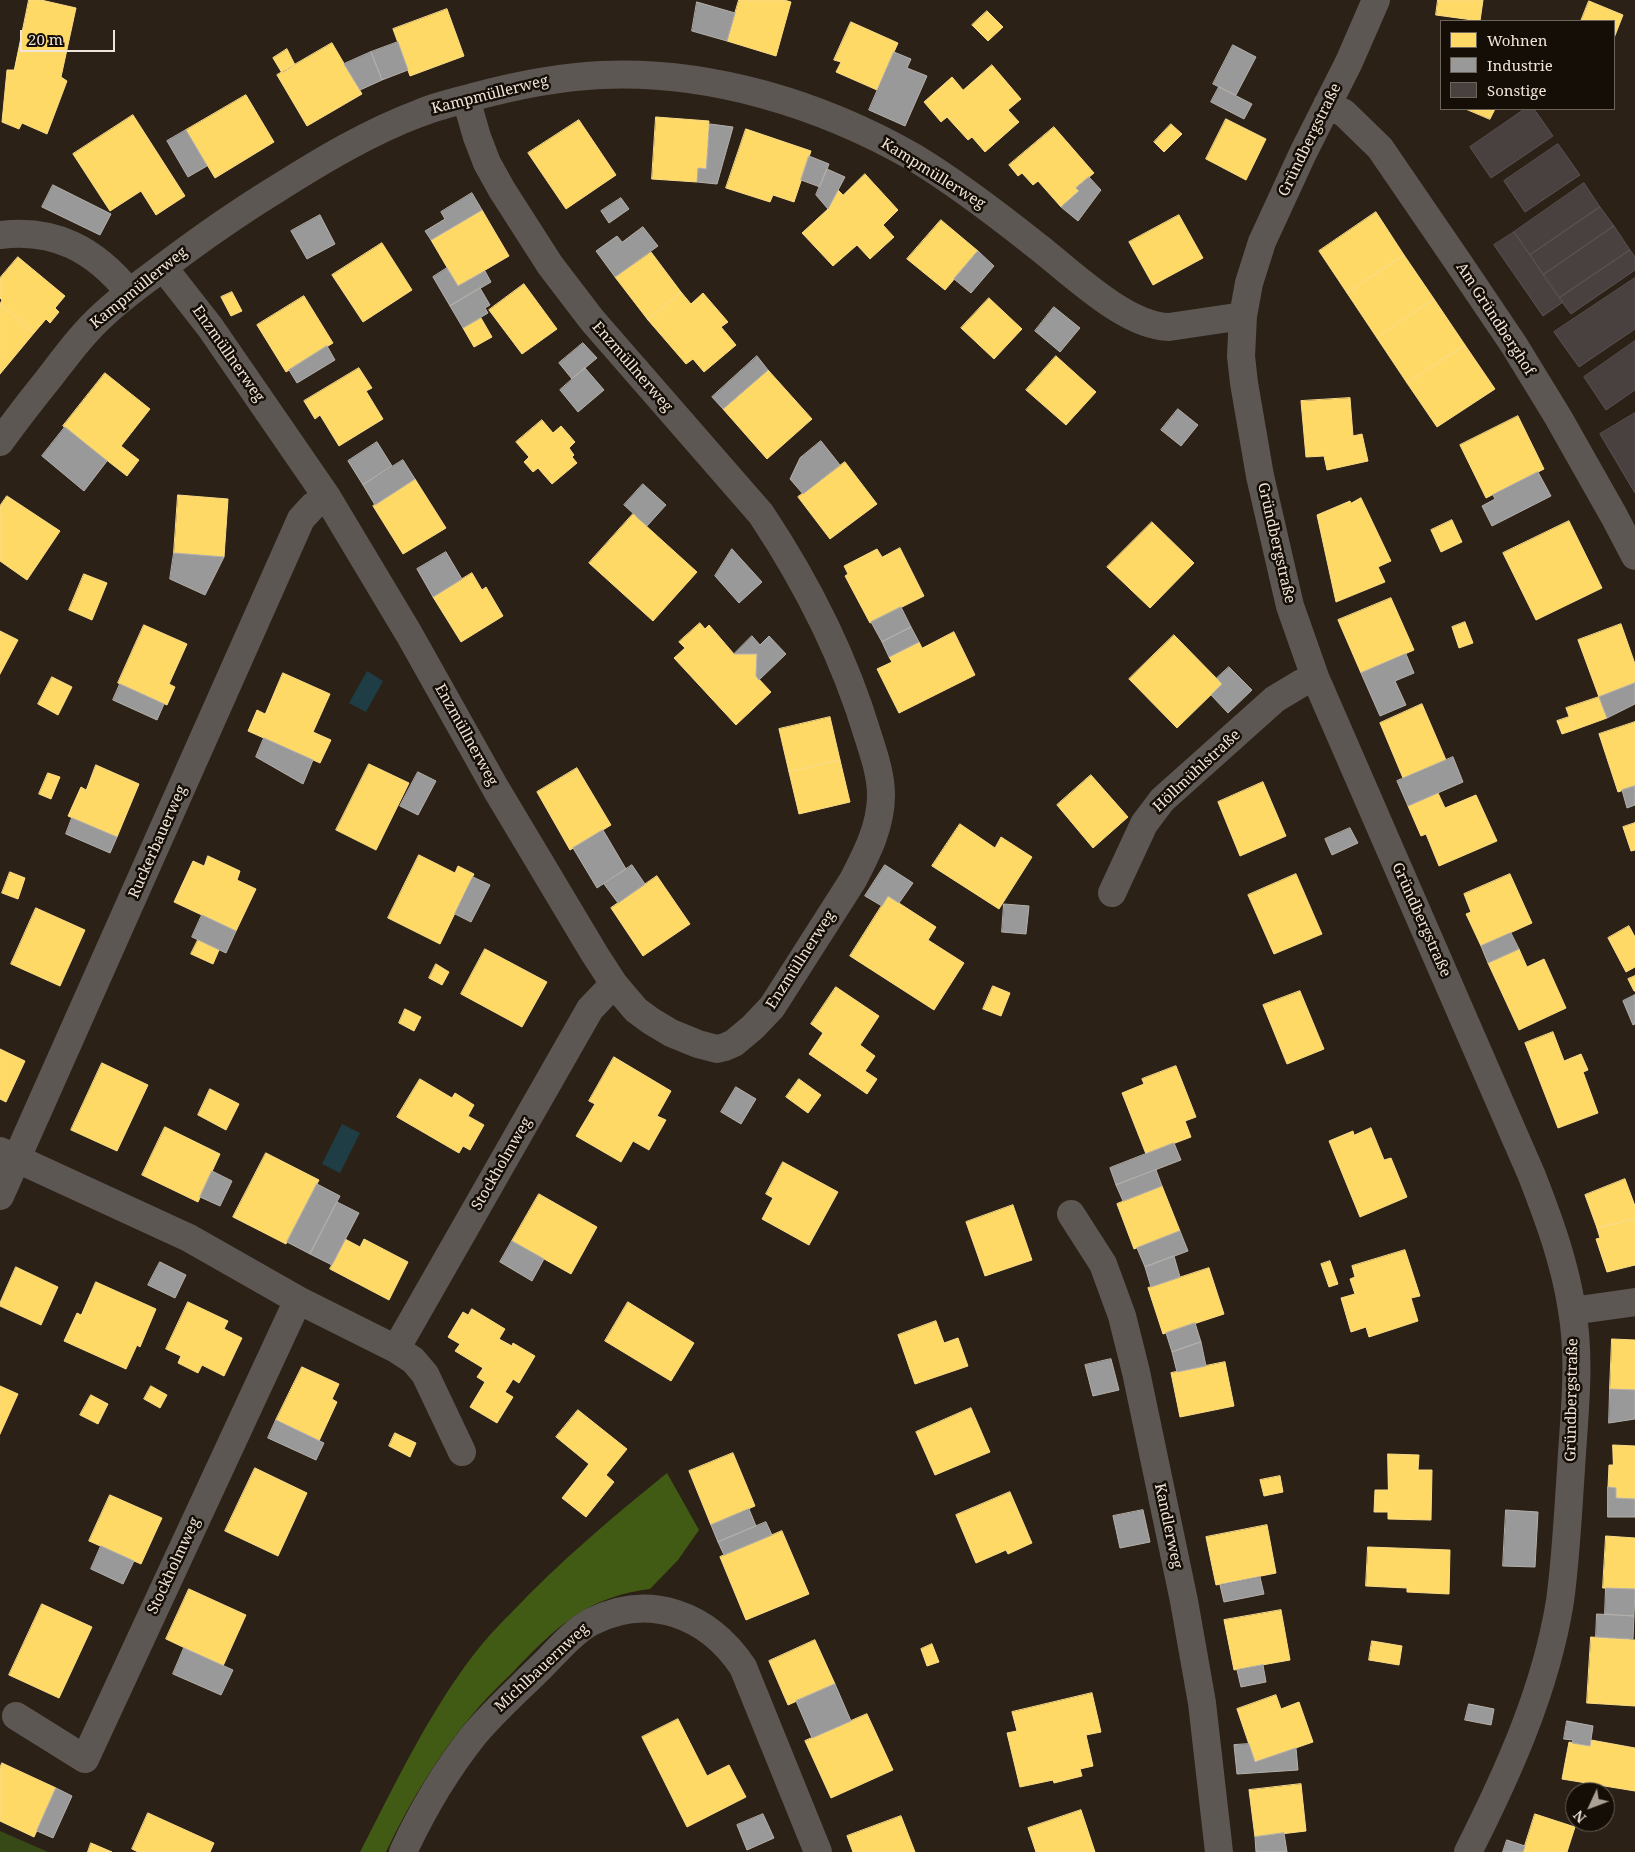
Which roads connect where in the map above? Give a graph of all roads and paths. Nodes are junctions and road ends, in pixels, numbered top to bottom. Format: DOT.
graph roads {
  1 [pos="1376,0"];
  2 [pos="466,99"];
  3 [pos="1327,105"];
  4 [pos="0,235"];
  5 [pos="163,267"];
  6 [pos="129,292"];
  7 [pos="1243,316"];
  8 [pos="0,442"];
  9 [pos="327,497"];
  10 [pos="1635,556"];
  11 [pos="1315,677"];
  12 [pos="1112,893"];
  13 [pos="614,984"];
  14 [pos="8,1155"];
  15 [pos="0,1196"];
  16 [pos="1071,1214"];
  17 [pos="298,1300"];
  18 [pos="1635,1302"];
  19 [pos="1572,1311"];
  20 [pos="396,1349"];
  21 [pos="462,1452"];
  22 [pos="16,1716"];
  23 [pos="403,1852"];
  24 [pos="818,1852"];
  25 [pos="1219,1852"];
  26 [pos="1468,1852"];
  1 -- 3 [label="street, Gründbergstraße"];
  2 -- 5 [label="street, Kampmüllerweg"];
  2 -- 7 [label="street, Kampmüllerweg"];
  2 -- 13 [label="street, Enzmüllnerweg"];
  3 -- 7 [label="street, Gründbergstraße"];
  3 -- 10 [label="street, Am Gründberghof"];
  4 -- 6 [label="street"];
  5 -- 6 [label="street, Kampmüllerweg"];
  5 -- 9 [label="street, Enzmüllnerweg"];
  6 -- 8 [label="street, Kampmüllerweg"];
  7 -- 11 [label="street, Gründbergstraße"];
  9 -- 13 [label="street, Enzmüllnerweg"];
  9 -- 14 [label="street, Ruckerbauerweg"];
  11 -- 12 [label="street, Höllmühlstraße"];
  11 -- 19 [label="street, Gründbergstraße"];
  13 -- 20 [label="street, Stockholmweg"];
  14 -- 15 [label="street, Ruckerbauerweg"];
  14 -- 17 [label="street"];
  16 -- 25 [label="street, Kandlerweg"];
  17 -- 20 [label="street"];
  17 -- 22 [label="street, Stockholmweg"];
  18 -- 19 [label="street"];
  19 -- 26 [label="street, Gründbergstraße"];
  20 -- 21 [label="street"];
  23 -- 24 [label="street, Michlbauernweg"];
}
